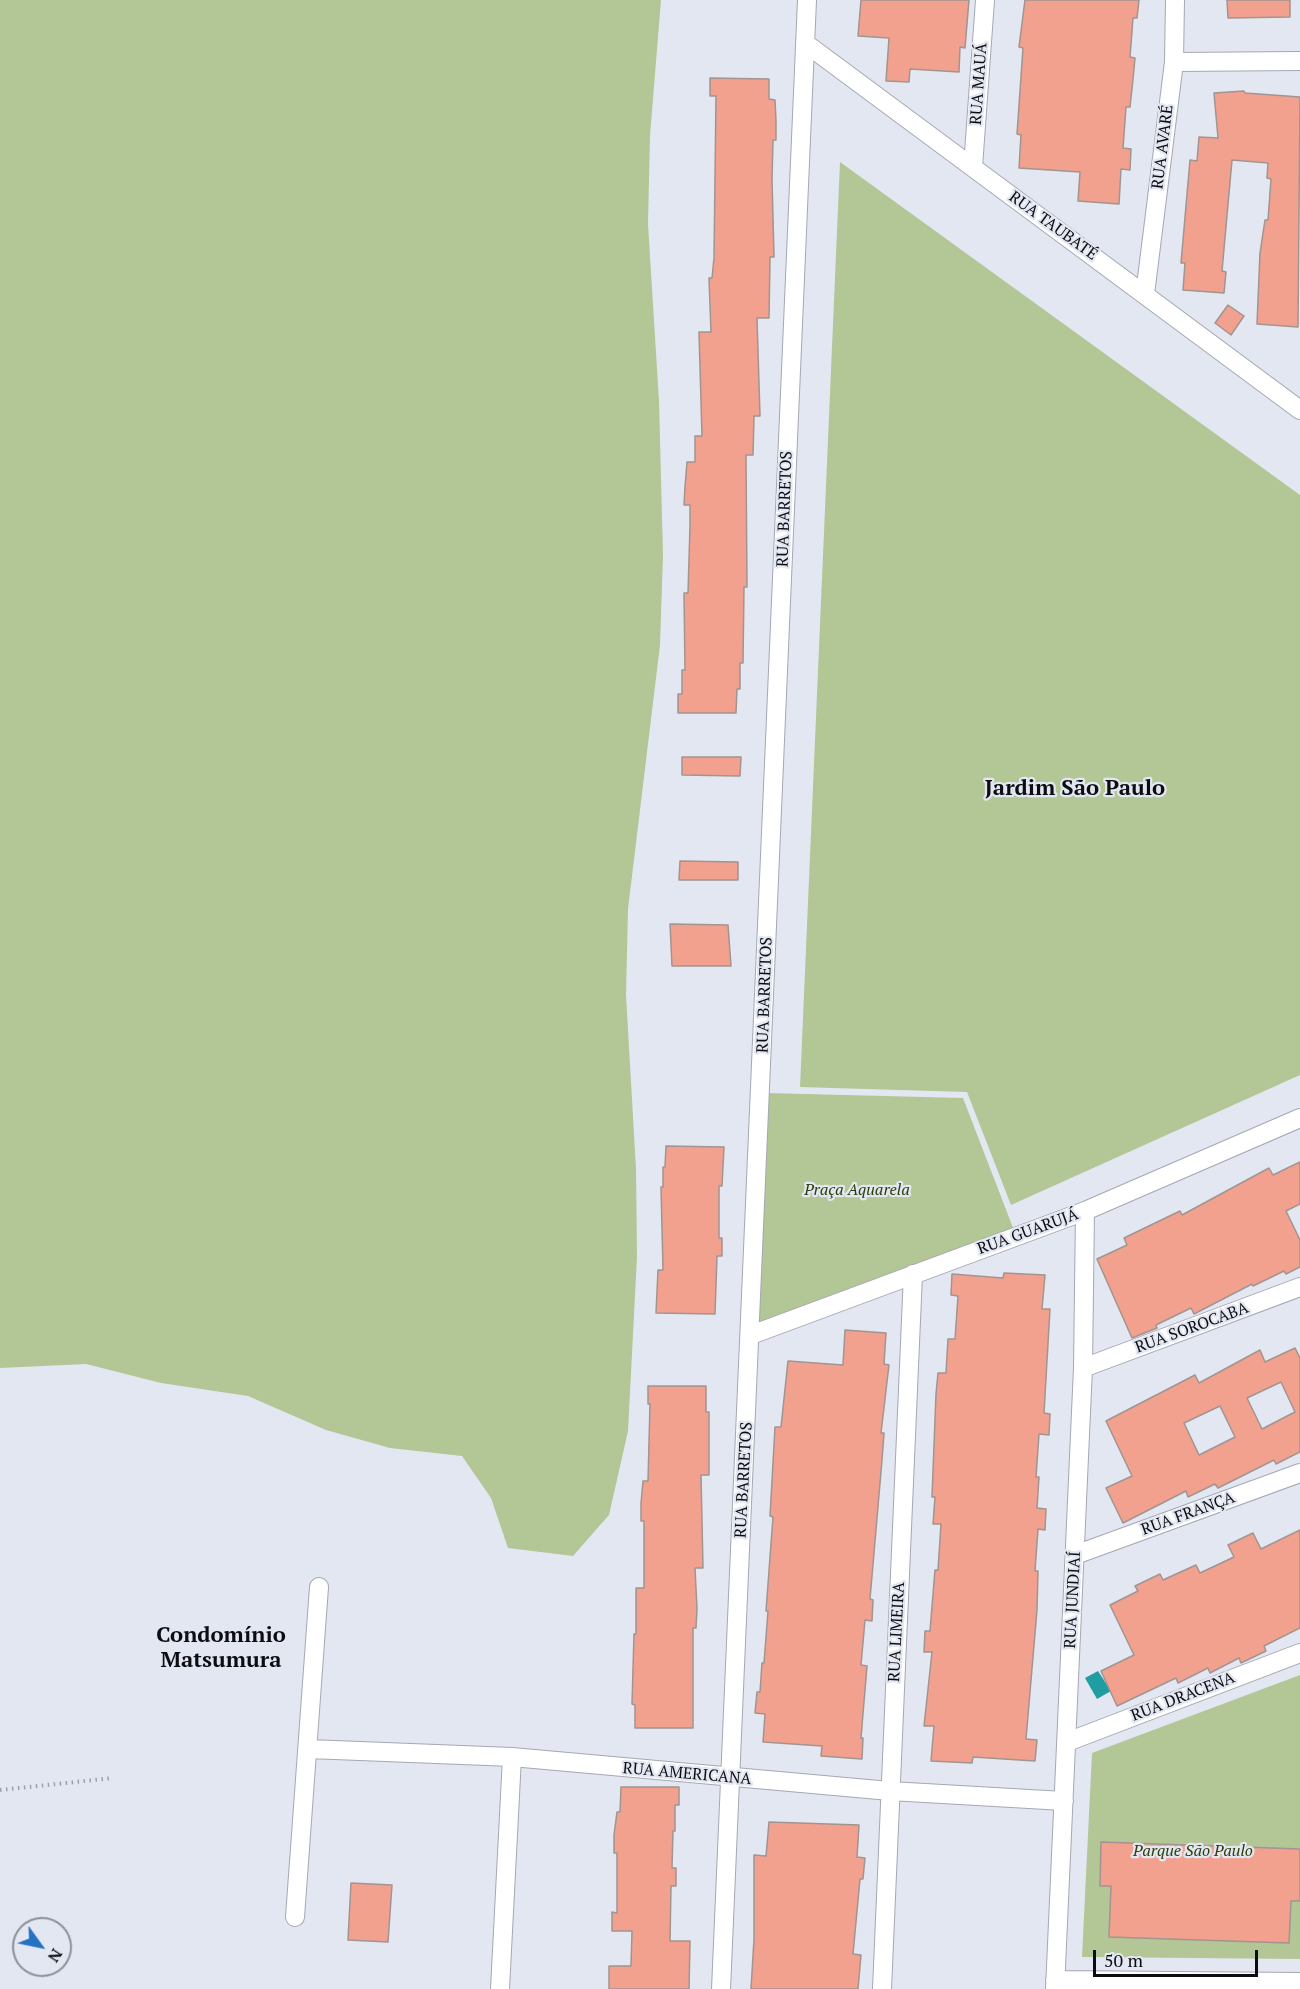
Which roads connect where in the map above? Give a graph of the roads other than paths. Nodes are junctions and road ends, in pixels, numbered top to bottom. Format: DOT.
graph roads {
  1 [pos="807,0"];
  2 [pos="985,0"];
  3 [pos="1175,0"];
  4 [pos="805,43"];
  5 [pos="1300,61"];
  6 [pos="1174,62"];
  7 [pos="973,167"];
  8 [pos="1145,294"];
  9 [pos="1300,410"];
  10 [pos="1300,1118"];
  11 [pos="1085,1211"];
  12 [pos="913,1274"];
  13 [pos="1300,1287"];
  14 [pos="751,1335"];
  15 [pos="1083,1368"];
  16 [pos="1300,1473"];
  17 [pos="1075,1555"];
  18 [pos="319,1587"];
  19 [pos="1300,1653"];
  20 [pos="1067,1742"];
  21 [pos="309,1749"];
  22 [pos="512,1757"];
  23 [pos="730,1778"];
  24 [pos="890,1791"];
  25 [pos="1064,1800"];
  26 [pos="296,1917"];
  27 [pos="1300,1982"];
  28 [pos="1055,1985"];
  29 [pos="500,1989"];
  30 [pos="721,1989"];
  31 [pos="882,1989"];
  1 -- 4 [label="street, RUA BARRETOS"];
  2 -- 7 [label="street, RUA MAUÁ"];
  3 -- 6 [label="street, RUA AVARÉ"];
  4 -- 7 [label="street, RUA TAUBATÉ"];
  4 -- 14 [label="street, RUA BARRETOS"];
  5 -- 6 [label="street"];
  6 -- 8 [label="street, RUA AVARÉ"];
  7 -- 8 [label="street, RUA TAUBATÉ"];
  8 -- 9 [label="street, RUA TAUBATÉ"];
  10 -- 11 [label="street, RUA GUARUJÁ"];
  11 -- 12 [label="street, RUA GUARUJÁ"];
  11 -- 15 [label="street, RUA JUNDIAÍ"];
  12 -- 14 [label="street, RUA GUARUJÁ"];
  12 -- 24 [label="street, RUA LIMEIRA"];
  13 -- 15 [label="street, RUA SOROCABA"];
  14 -- 23 [label="street, RUA BARRETOS"];
  15 -- 17 [label="street, RUA JUNDIAÍ"];
  16 -- 17 [label="street, RUA FRANÇA"];
  17 -- 20 [label="street, RUA JUNDIAÍ"];
  18 -- 21 [label="street"];
  19 -- 20 [label="street, RUA DRACENA"];
  20 -- 25 [label="street, RUA JUNDIAÍ"];
  21 -- 22 [label="street, RUA AMERICANA"];
  21 -- 26 [label="street"];
  22 -- 23 [label="street, RUA AMERICANA"];
  22 -- 29 [label="street"];
  23 -- 24 [label="street, RUA AMERICANA"];
  23 -- 30 [label="street, RUA BARRETOS"];
  24 -- 25 [label="street, RUA AMERICANA"];
  24 -- 31 [label="street, RUA LIMEIRA"];
  25 -- 28 [label="street, RUA JUNDIAÍ"];
  27 -- 28 [label="street"];
}
